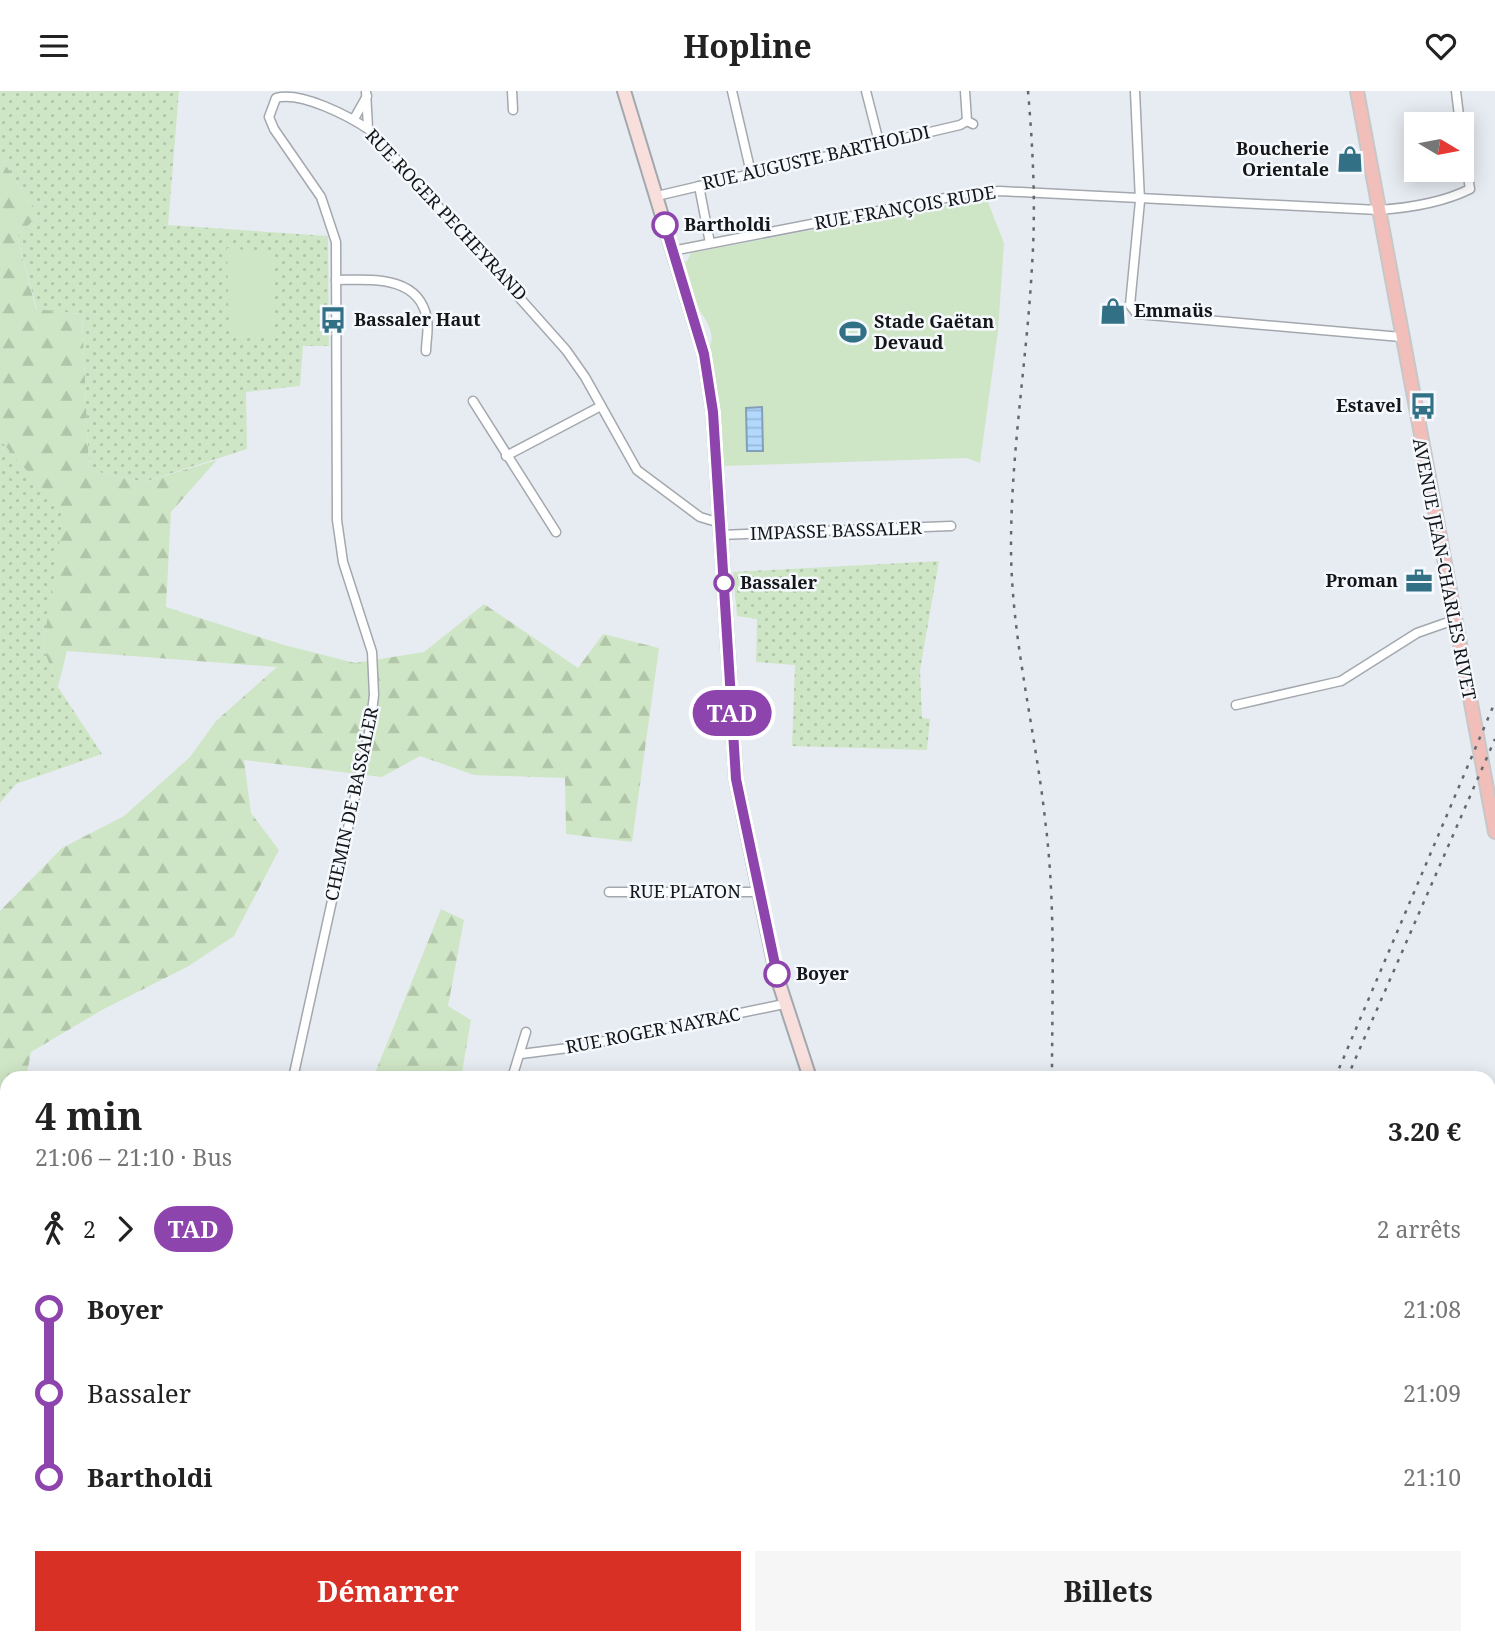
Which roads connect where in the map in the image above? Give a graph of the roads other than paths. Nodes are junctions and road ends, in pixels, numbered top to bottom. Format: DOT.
graph roads {
  1 [pos="512,91"];
  2 [pos="624,91"];
  3 [pos="732,91"];
  4 [pos="866,91"];
  5 [pos="965,91"];
  6 [pos="1135,91"];
  7 [pos="1357,91"];
  8 [pos="1456,91"];
  9 [pos="367,93"];
  10 [pos="513,110"];
  11 [pos="1459,112"];
  12 [pos="354,119"];
  13 [pos="368,128"];
  14 [pos="878,142"];
  15 [pos="751,173"];
  16 [pos="1469,182"];
  17 [pos="699,186"];
  18 [pos="657,196"];
  19 [pos="1139,196"];
  20 [pos="1378,210"];
  21 [pos="710,243"];
  22 [pos="673,251"];
  23 [pos="336,280"];
  24 [pos="1401,337"];
  25 [pos="426,352"];
  26 [pos="473,401"];
  27 [pos="601,406"];
  28 [pos="506,456"];
  29 [pos="951,526"];
  30 [pos="720,528"];
  31 [pos="556,532"];
  32 [pos="1454,620"];
  33 [pos="1236,705"];
  34 [pos="1491,785"];
  35 [pos="1495,832"];
  36 [pos="609,892"];
  37 [pos="760,892"];
  38 [pos="785,1004"];
  39 [pos="526,1032"];
  40 [pos="521,1054"];
  41 [pos="295,1071"];
  42 [pos="515,1071"];
  43 [pos="808,1071"];
  44 [pos="167,1645"];
  45 [pos="215,1645"];
  1 -- 10 [label="street"];
  2 -- 18 [label="main road"];
  3 -- 15 [label="street"];
  4 -- 14 [label="street"];
  5 -- 14 [label="street, RUE AUGUSTE BARTHOLDI"];
  6 -- 19 [label="street"];
  7 -- 20 [label="main road, AVENUE JEAN-CHARLES RIVET"];
  8 -- 11 [label="street"];
  9 -- 12 [label="street"];
  9 -- 13 [label="street"];
  12 -- 13 [label="street, RUE ROGER PECHEYRAND"];
  12 -- 23 [label="street, RUE ROGER PECHEYRAND"];
  13 -- 27 [label="street, RUE ROGER PECHEYRAND"];
  14 -- 15 [label="street, RUE AUGUSTE BARTHOLDI"];
  15 -- 17 [label="street, RUE AUGUSTE BARTHOLDI"];
  16 -- 20 [label="street, RUE FRANÇOIS RUDE"];
  17 -- 18 [label="street, RUE AUGUSTE BARTHOLDI"];
  17 -- 21 [label="street"];
  18 -- 22 [label="main road"];
  19 -- 20 [label="street, RUE FRANÇOIS RUDE"];
  19 -- 21 [label="street, RUE FRANÇOIS RUDE"];
  19 -- 24 [label="street"];
  20 -- 24 [label="main road, AVENUE JEAN-CHARLES RIVET"];
  21 -- 22 [label="street, RUE FRANÇOIS RUDE"];
  22 -- 30 [label="main road"];
  23 -- 25 [label="street"];
  23 -- 41 [label="street, CHEMIN DE BASSALER"];
  24 -- 32 [label="main road, AVENUE JEAN-CHARLES RIVET"];
  26 -- 28 [label="street"];
  27 -- 28 [label="street"];
  27 -- 30 [label="street, RUE ROGER PECHEYRAND"];
  28 -- 31 [label="street"];
  29 -- 30 [label="street, IMPASSE BASSALER"];
  30 -- 37 [label="main road"];
  32 -- 33 [label="street"];
  32 -- 34 [label="main road, AVENUE JEAN-CHARLES RIVET"];
  34 -- 35 [label="main road, AVENUE JEAN-CHARLES RIVET"];
  36 -- 37 [label="street, RUE PLATON"];
  37 -- 38 [label="main road"];
  38 -- 40 [label="street, RUE ROGER NAYRAC"];
  38 -- 43 [label="main road"];
  39 -- 40 [label="street"];
  40 -- 42 [label="street"];
  44 -- 45 [label="street"];
}
